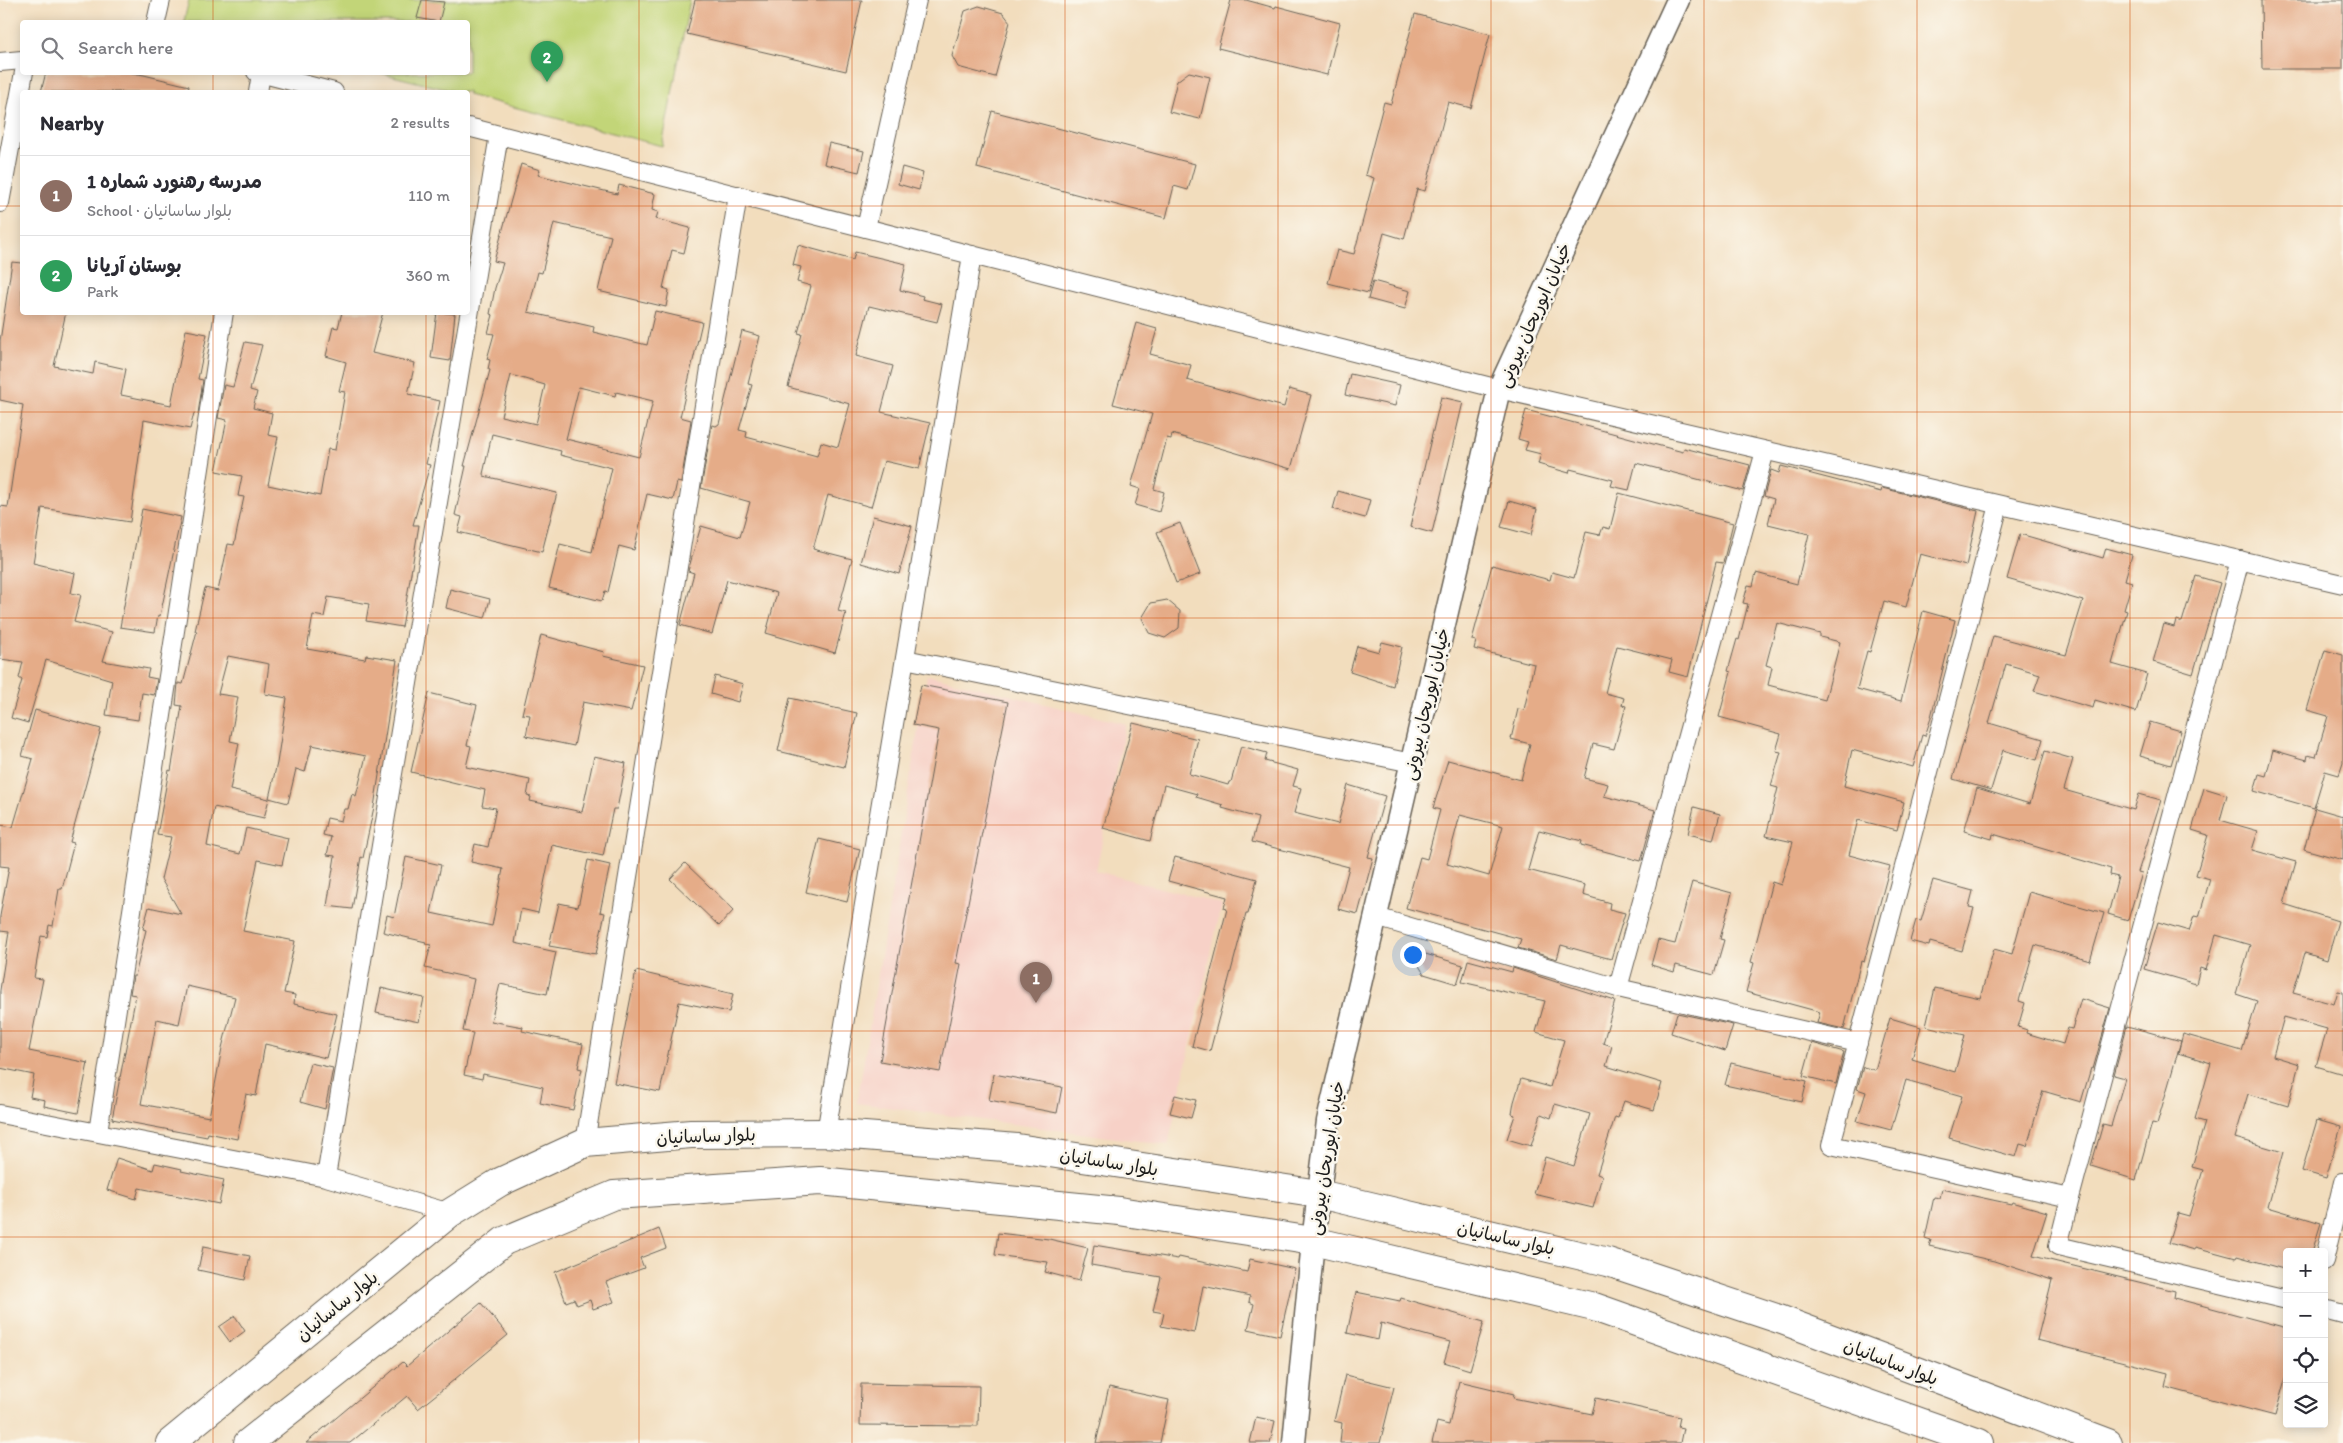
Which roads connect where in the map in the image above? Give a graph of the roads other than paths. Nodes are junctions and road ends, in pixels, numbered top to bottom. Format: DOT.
graph roads {
  1 [pos="161,0"];
  2 [pos="917,0"];
  3 [pos="1678,0"];
  4 [pos="156,20"];
  5 [pos="20,60"];
  6 [pos="0,62"];
  7 [pos="23,75"];
  8 [pos="258,75"];
  9 [pos="266,75"];
  10 [pos="21,90"];
  11 [pos="258,90"];
  12 [pos="326,90"];
  13 [pos="20,94"];
  14 [pos="470,127"];
  15 [pos="499,135"];
  16 [pos="738,195"];
  17 [pos="0,203"];
  18 [pos="866,228"];
  19 [pos="972,255"];
  20 [pos="470,310"];
  21 [pos="224,315"];
  22 [pos="469,315"];
  23 [pos="1499,389"];
  24 [pos="1765,451"];
  25 [pos="1999,505"];
  26 [pos="2240,560"];
  27 [pos="2343,584"];
  28 [pos="905,659"];
  29 [pos="1412,763"];
  30 [pos="1376,917"];
  31 [pos="1618,988"];
  32 [pos="1858,1043"];
  33 [pos="0,1114"];
  34 [pos="98,1132"];
  35 [pos="826,1133"];
  36 [pos="585,1143"];
  37 [pos="326,1177"];
  38 [pos="2343,1182"];
  39 [pos="1319,1194"];
  40 [pos="2070,1198"];
  41 [pos="450,1213"];
  42 [pos="1313,1241"];
  43 [pos="2327,1248"];
  44 [pos="2283,1299"];
  45 [pos="2328,1310"];
  46 [pos="2343,1314"];
  47 [pos="170,1443"];
  48 [pos="248,1443"];
  49 [pos="1294,1443"];
  50 [pos="1979,1443"];
  51 [pos="2108,1443"];
  1 -- 4 [label="street"];
  2 -- 18 [label="street"];
  3 -- 23 [label="street, خیابان ابوریحان بیرونی"];
  5 -- 6 [label="street"];
  7 -- 10 [label="street"];
  8 -- 11 [label="street"];
  9 -- 12 [label="street"];
  13 -- 17 [label="street"];
  14 -- 15 [label="street"];
  15 -- 16 [label="street"];
  15 -- 20 [label="street"];
  16 -- 18 [label="street"];
  16 -- 36 [label="street"];
  18 -- 19 [label="street"];
  19 -- 23 [label="street"];
  19 -- 28 [label="street"];
  21 -- 34 [label="street"];
  22 -- 37 [label="street"];
  23 -- 24 [label="street"];
  23 -- 29 [label="street, خیابان ابوریحان بیرونی"];
  24 -- 25 [label="street"];
  24 -- 31 [label="street"];
  25 -- 26 [label="street"];
  25 -- 32 [label="street"];
  26 -- 27 [label="street"];
  26 -- 40 [label="street"];
  28 -- 29 [label="street"];
  28 -- 35 [label="street"];
  29 -- 30 [label="street, خیابان ابوریحان بیرونی"];
  30 -- 31 [label="street"];
  30 -- 39 [label="street, خیابان ابوریحان بیرونی"];
  31 -- 32 [label="street"];
  32 -- 40 [label="street"];
  33 -- 34 [label="street"];
  34 -- 37 [label="street"];
  35 -- 36 [label="highway, بلوار ساسانیان"];
  35 -- 39 [label="highway, بلوار ساسانیان"];
  36 -- 41 [label="highway, بلوار ساسانیان"];
  37 -- 41 [label="street"];
  38 -- 43 [label="street"];
  39 -- 42 [label="street, خیابان ابوریحان بیرونی"];
  39 -- 51 [label="highway, بلوار ساسانیان"];
  40 -- 44 [label="street"];
  41 -- 47 [label="highway, بلوار ساسانیان"];
  42 -- 48 [label="highway"];
  42 -- 49 [label="street, خیابان ابوریحان بیرونی"];
  42 -- 50 [label="highway"];
  45 -- 46 [label="street"];
}
